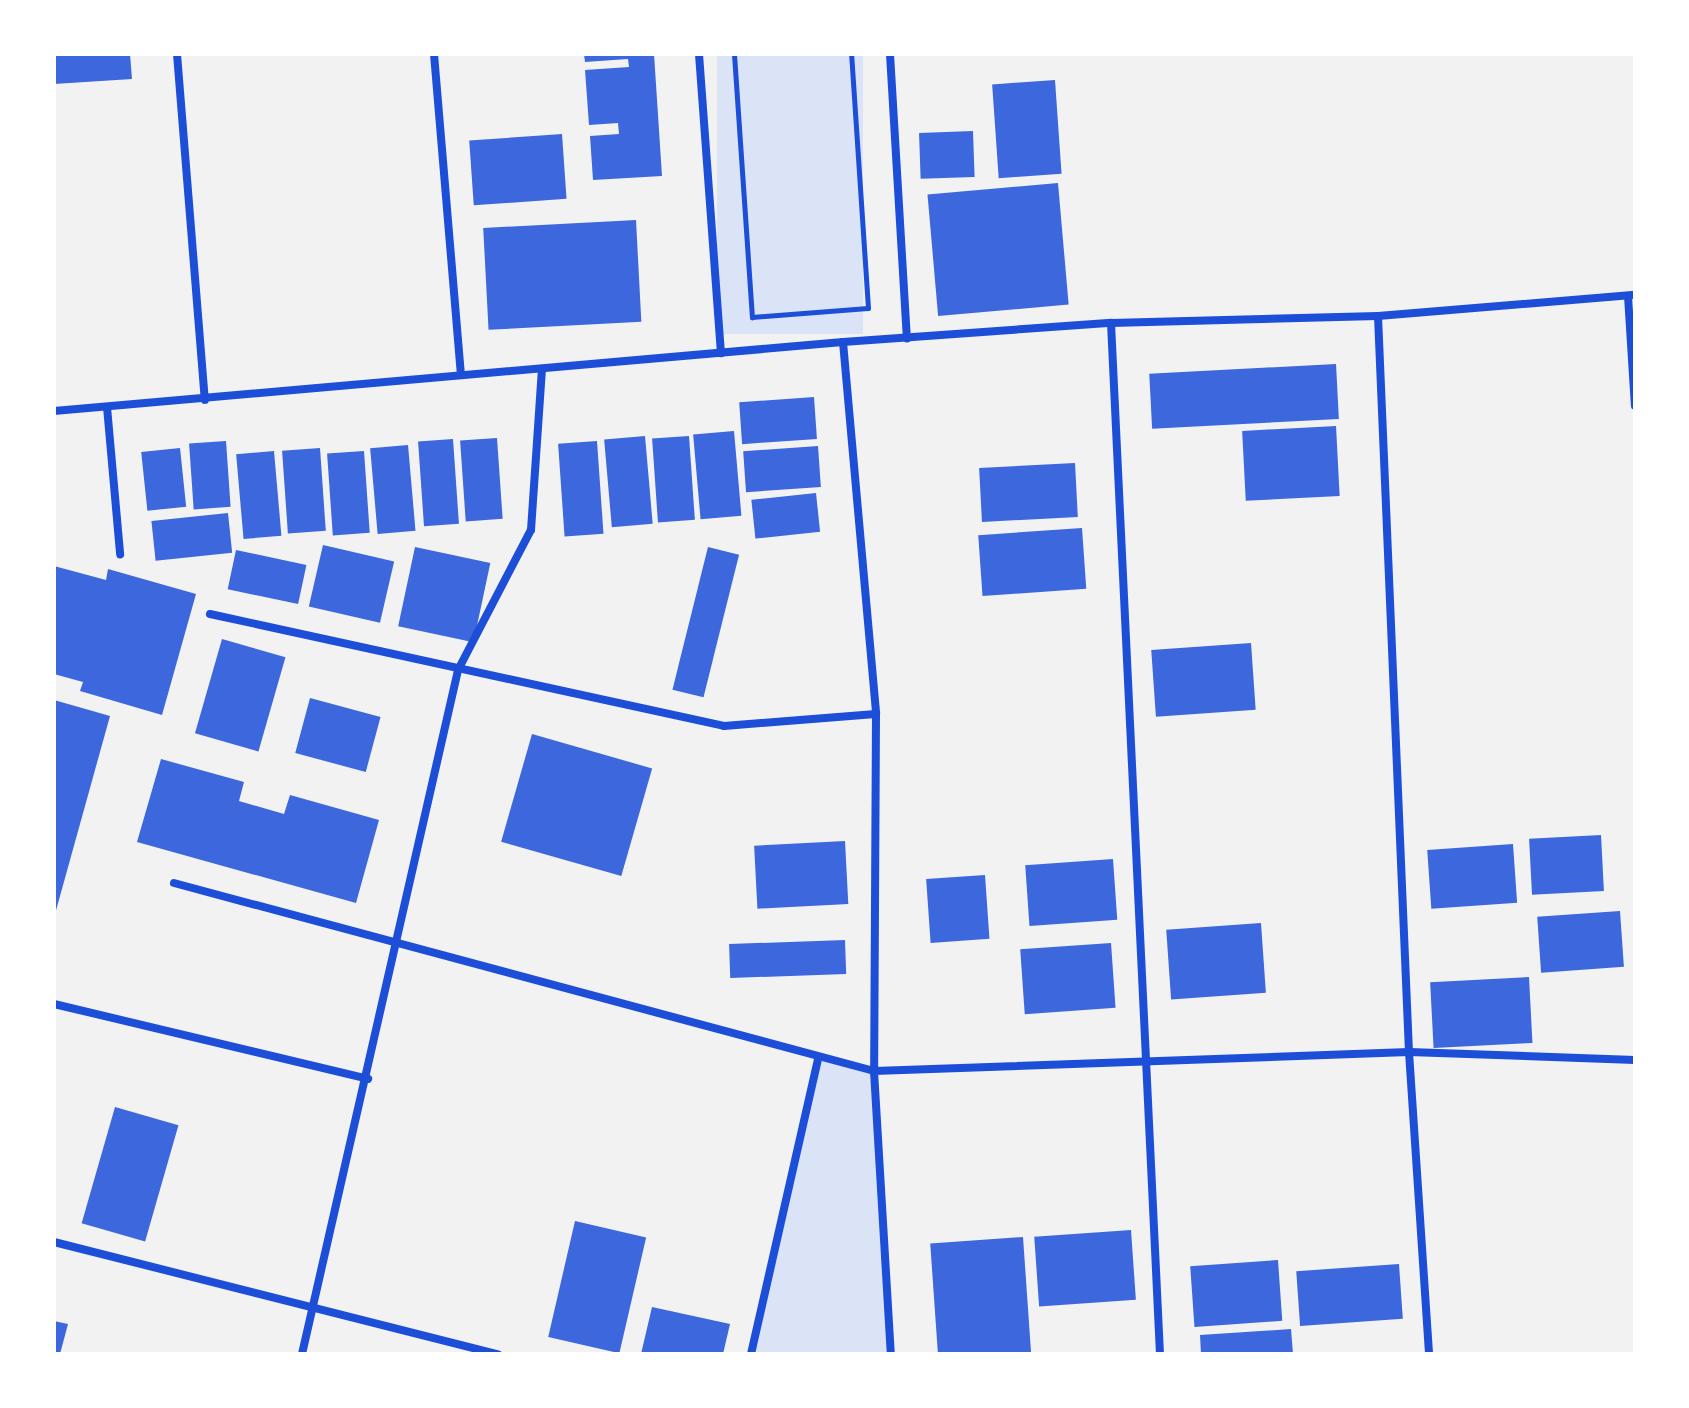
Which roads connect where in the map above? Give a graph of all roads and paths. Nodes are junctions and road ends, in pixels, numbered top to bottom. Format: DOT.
graph roads {
  1 [pos="177,54"];
  2 [pos="434,54"];
  3 [pos="699,54"];
  4 [pos="734,54"];
  5 [pos="851,54"];
  6 [pos="890,54"];
  7 [pos="1631,295"];
  8 [pos="1378,316"];
  9 [pos="1111,323"];
  10 [pos="907,338"];
  11 [pos="843,342"];
  12 [pos="721,353"];
  13 [pos="542,370"];
  14 [pos="461,375"];
  15 [pos="205,400"];
  16 [pos="1635,406"];
  17 [pos="107,407"];
  18 [pos="54,411"];
  19 [pos="120,554"];
  20 [pos="210,614"];
  21 [pos="458,670"];
  22 [pos="876,714"];
  23 [pos="174,883"];
  24 [pos="399,944"];
  25 [pos="54,1004"];
  26 [pos="1409,1052"];
  27 [pos="818,1059"];
  28 [pos="1635,1060"];
  29 [pos="1149,1064"];
  30 [pos="874,1071"];
  31 [pos="368,1079"];
  32 [pos="54,1242"];
  33 [pos="313,1308"];
  34 [pos="302,1354"];
  35 [pos="498,1354"];
  36 [pos="751,1354"];
  37 [pos="891,1354"];
  38 [pos="1160,1354"];
  39 [pos="1429,1354"];
  1 -- 15 [label="street"];
  2 -- 14 [label="street"];
  3 -- 12 [label="street"];
  4 -- 5 [label="path"];
  6 -- 10 [label="street"];
  7 -- 8 [label="street"];
  7 -- 16 [label="street"];
  8 -- 9 [label="street"];
  8 -- 26 [label="street"];
  9 -- 10 [label="street"];
  9 -- 29 [label="street"];
  10 -- 11 [label="street"];
  11 -- 12 [label="street"];
  11 -- 22 [label="street"];
  12 -- 13 [label="street"];
  13 -- 14 [label="street"];
  13 -- 21 [label="street"];
  14 -- 15 [label="street"];
  15 -- 17 [label="street"];
  17 -- 18 [label="street"];
  17 -- 19 [label="street"];
  20 -- 21 [label="street"];
  21 -- 22 [label="street"];
  21 -- 24 [label="street"];
  22 -- 30 [label="street"];
  23 -- 24 [label="street"];
  24 -- 27 [label="street"];
  24 -- 31 [label="street"];
  25 -- 31 [label="street"];
  26 -- 28 [label="street"];
  26 -- 29 [label="street"];
  26 -- 39 [label="street"];
  27 -- 30 [label="street"];
  27 -- 36 [label="street"];
  29 -- 30 [label="street"];
  29 -- 38 [label="street"];
  30 -- 37 [label="street"];
  31 -- 33 [label="street"];
  32 -- 33 [label="street"];
  33 -- 34 [label="street"];
  33 -- 35 [label="street"];
}
